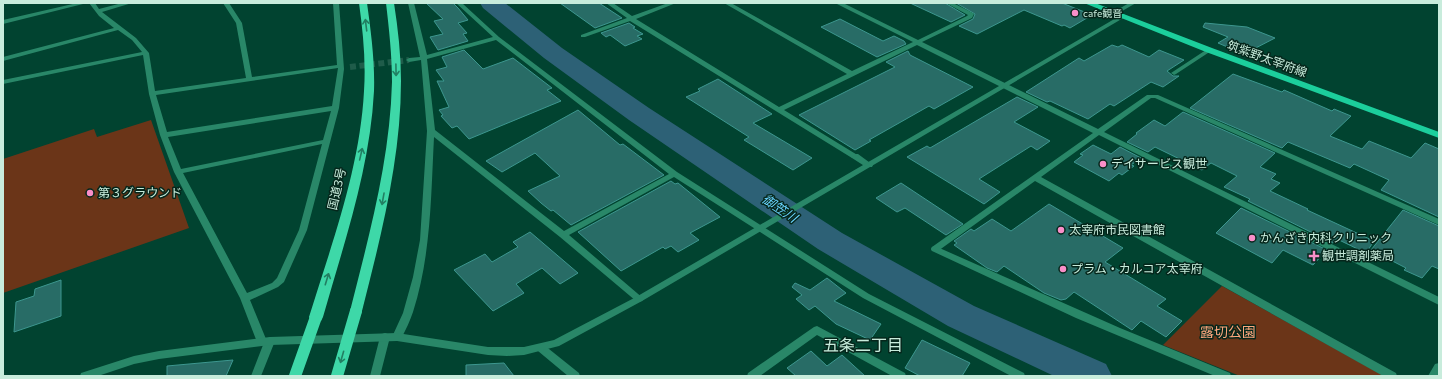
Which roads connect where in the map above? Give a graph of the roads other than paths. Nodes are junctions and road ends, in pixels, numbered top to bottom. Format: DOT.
graph roads {
  1 [pos="84,3"];
  2 [pos="92,3"];
  3 [pos="129,3"];
  4 [pos="226,3"];
  5 [pos="336,3"];
  6 [pos="363,3"];
  7 [pos="390,3"];
  8 [pos="411,3"];
  9 [pos="459,3"];
  10 [pos="609,3"];
  11 [pos="674,3"];
  12 [pos="727,3"];
  13 [pos="838,3"];
  14 [pos="949,3"];
  15 [pos="1088,3"];
  16 [pos="1134,3"];
  17 [pos="98,11"];
  18 [pos="1119,15"];
  19 [pos="632,19"];
  20 [pos="3,22"];
  21 [pos="120,28"];
  22 [pos="583,36"];
  23 [pos="497,38"];
  24 [pos="917,43"];
  25 [pos="1209,50"];
  26 [pos="146,52"];
  27 [pos="424,58"];
  28 [pos="3,59"];
  29 [pos="409,60"];
  30 [pos="341,67"];
  31 [pos="350,67"];
  32 [pos="1174,73"];
  33 [pos="852,74"];
  34 [pos="249,79"];
  35 [pos="3,82"];
  36 [pos="1004,86"];
  37 [pos="152,94"];
  38 [pos="335,108"];
  39 [pos="780,109"];
  40 [pos="431,131"];
  41 [pos="1097,133"];
  42 [pos="164,135"];
  43 [pos="1439,135"];
  44 [pos="327,141"];
  45 [pos="869,165"];
  46 [pos="178,172"];
  47 [pos="674,174"];
  48 [pos="1036,178"];
  49 [pos="1439,222"];
  50 [pos="760,227"];
  51 [pos="563,235"];
  52 [pos="245,298"];
  53 [pos="639,299"];
  54 [pos="1439,301"];
  55 [pos="386,337"];
  56 [pos="397,337"];
  57 [pos="266,342"];
  58 [pos="541,348"];
  59 [pos="1439,367"];
  60 [pos="85,376"];
  61 [pos="256,376"];
  62 [pos="295,376"];
  63 [pos="337,376"];
  64 [pos="375,376"];
  65 [pos="575,376"];
  66 [pos="752,376"];
  67 [pos="901,376"];
  68 [pos="1020,376"];
  69 [pos="1226,376"];
  70 [pos="1392,376"];
  71 [pos="1433,376"];
  1 -- 20 [label="street"];
  2 -- 17 [label="street"];
  3 -- 17 [label="street"];
  4 -- 34 [label="street"];
  5 -- 30 [label="street"];
  62 -- 6 [label="highway, 国道3号, one-way, bridge"];
  7 -- 63 [label="highway, one-way, bridge"];
  8 -- 27 [label="street"];
  9 -- 23 [label="street"];
  10 -- 19 [label="street"];
  11 -- 19 [label="street"];
  12 -- 33 [label="street"];
  13 -- 24 [label="street"];
  14 -- 24 [label="street"];
  15 -- 18 [label="main road, 筑紫野太宰府線"];
  16 -- 18 [label="street"];
  17 -- 21 [label="street"];
  18 -- 25 [label="main road, 筑紫野太宰府線"];
  18 -- 36 [label="street"];
  19 -- 22 [label="street"];
  19 -- 39 [label="street"];
  21 -- 26 [label="street"];
  21 -- 28 [label="street"];
  23 -- 27 [label="street"];
  23 -- 47 [label="street"];
  24 -- 33 [label="street"];
  24 -- 36 [label="street"];
  25 -- 32 [label="street"];
  25 -- 43 [label="main road, 筑紫野太宰府線"];
  26 -- 35 [label="street"];
  26 -- 37 [label="street"];
  27 -- 29 [label="street"];
  27 -- 40 [label="street"];
  30 -- 31 [label="street"];
  30 -- 34 [label="street"];
  30 -- 38 [label="street"];
  33 -- 39 [label="street"];
  34 -- 37 [label="street"];
  36 -- 41 [label="street"];
  36 -- 45 [label="street"];
  37 -- 42 [label="street"];
  38 -- 42 [label="street"];
  38 -- 44 [label="street"];
  39 -- 45 [label="street"];
  40 -- 51 [label="street"];
  40 -- 56 [label="street"];
  41 -- 48 [label="street"];
  41 -- 49 [label="street"];
  41 -- 54 [label="street"];
  42 -- 46 [label="street"];
  44 -- 46 [label="street"];
  44 -- 52 [label="street"];
  45 -- 50 [label="street"];
  46 -- 52 [label="street"];
  47 -- 50 [label="street"];
  47 -- 51 [label="street"];
  48 -- 69 [label="street"];
  48 -- 70 [label="street"];
  50 -- 53 [label="street"];
  50 -- 68 [label="street"];
  51 -- 53 [label="street"];
  52 -- 57 [label="street"];
  53 -- 58 [label="street"];
  55 -- 56 [label="street"];
  55 -- 57 [label="street"];
  55 -- 64 [label="street"];
  56 -- 58 [label="street"];
  57 -- 60 [label="street"];
  57 -- 61 [label="street"];
  58 -- 65 [label="street"];
  59 -- 71 [label="street"];
  66 -- 67 [label="street"];
}
